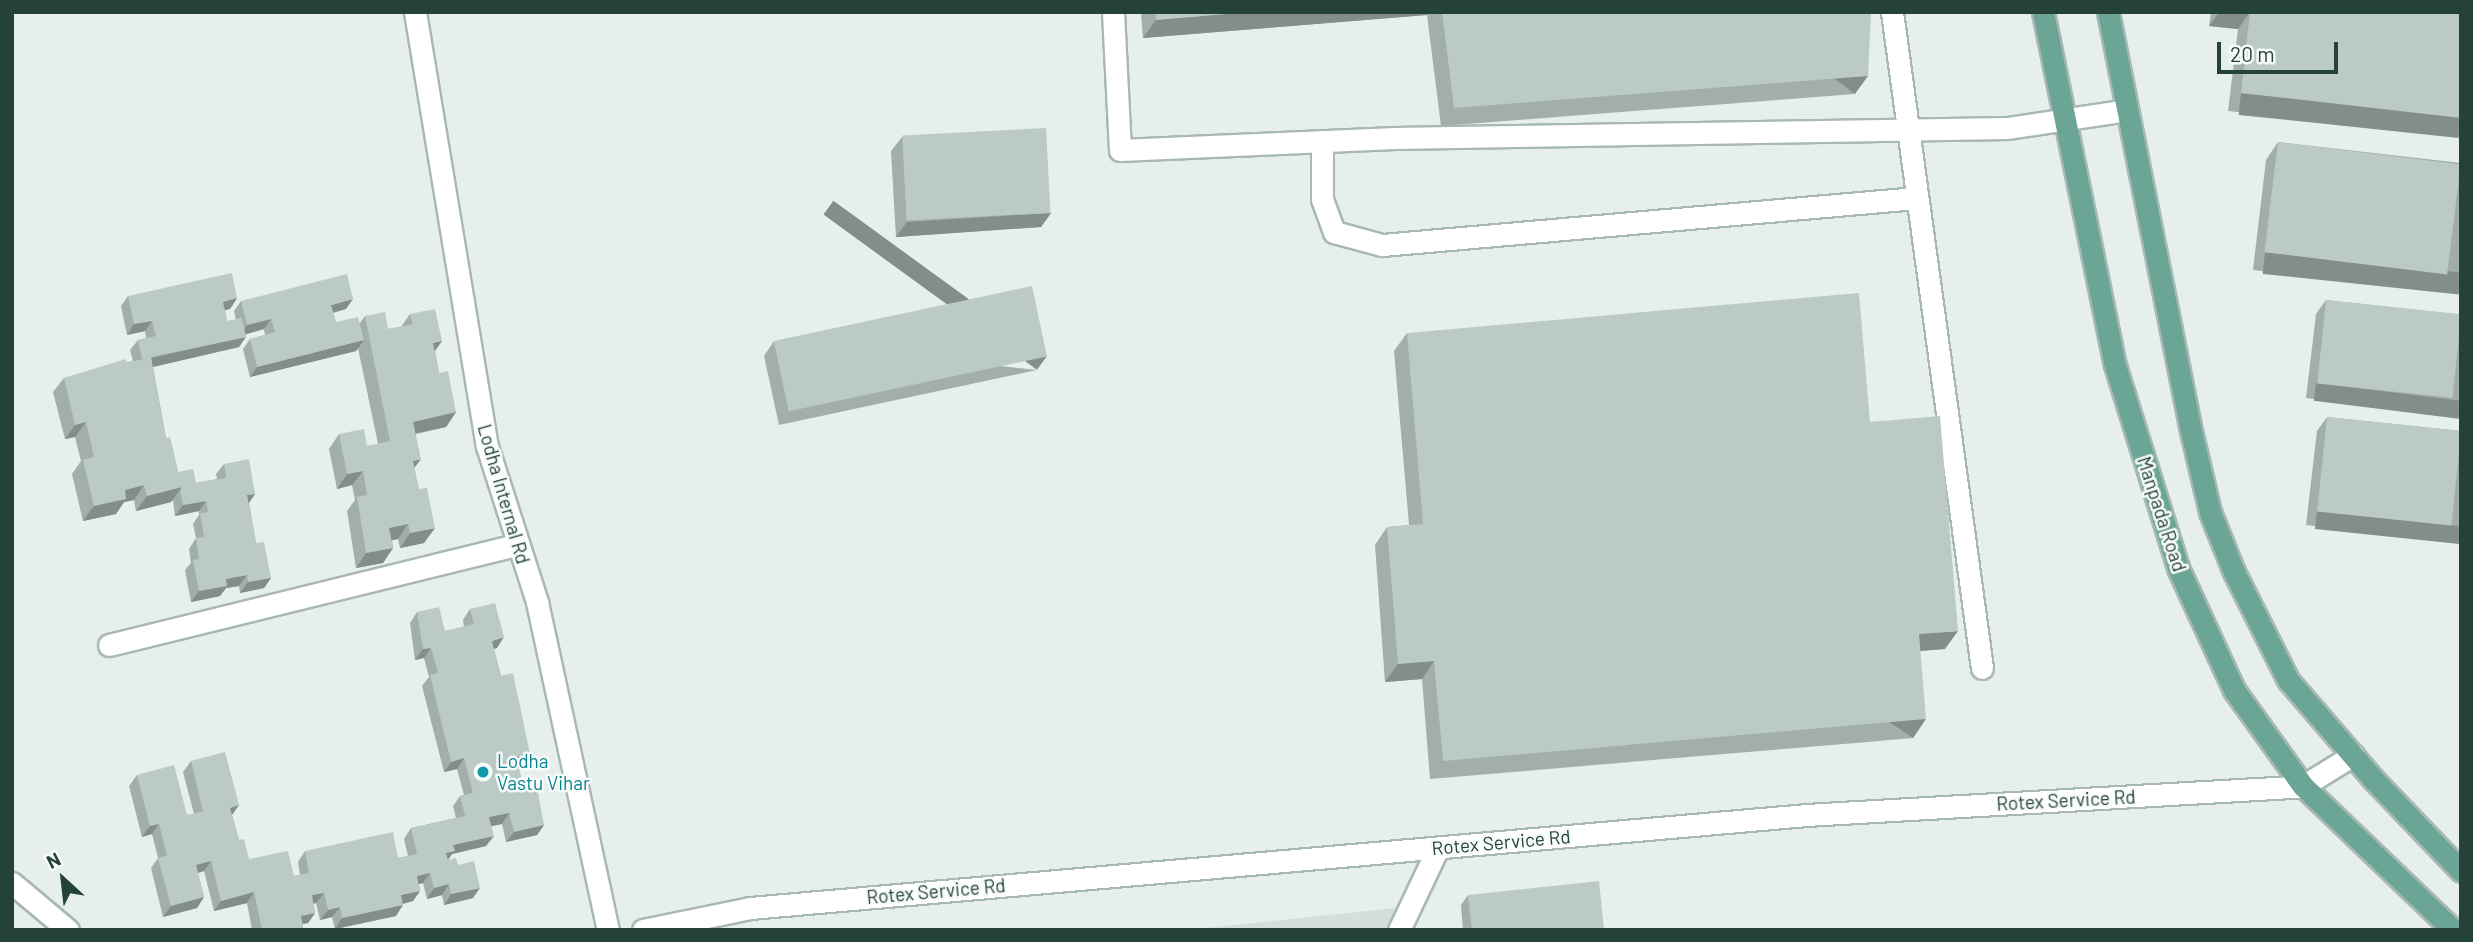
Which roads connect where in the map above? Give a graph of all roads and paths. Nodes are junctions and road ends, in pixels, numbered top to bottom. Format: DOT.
graph roads {
  1 [pos="415,12"];
  2 [pos="1113,12"];
  3 [pos="1892,12"];
  4 [pos="2043,12"];
  5 [pos="2108,12"];
  6 [pos="2127,110"];
  7 [pos="2064,120"];
  8 [pos="1906,128"];
  9 [pos="1322,141"];
  10 [pos="1916,198"];
  11 [pos="517,545"];
  12 [pos="109,645"];
  13 [pos="1982,668"];
  14 [pos="2353,755"];
  15 [pos="2302,786"];
  16 [pos="1438,848"];
  17 [pos="2461,871"];
  18 [pos="12,883"];
  19 [pos="68,930"];
  20 [pos="608,930"];
  21 [pos="643,930"];
  22 [pos="1399,930"];
  23 [pos="2453,930"];
  1 -- 11 [label="street, Lodha Internal Rd"];
  2 -- 9 [label="street"];
  3 -- 8 [label="street"];
  4 -- 7 [label="main road, Manpada Road"];
  5 -- 6 [label="main road"];
  6 -- 7 [label="street"];
  6 -- 14 [label="main road"];
  7 -- 8 [label="street"];
  7 -- 15 [label="main road, Manpada Road"];
  8 -- 9 [label="street"];
  8 -- 10 [label="street"];
  9 -- 10 [label="street"];
  10 -- 13 [label="street"];
  11 -- 12 [label="street"];
  11 -- 20 [label="street, Lodha Internal Rd"];
  14 -- 15 [label="street, Rotex Service Rd"];
  14 -- 17 [label="main road"];
  15 -- 16 [label="street, Rotex Service Rd"];
  15 -- 23 [label="main road, Manpada Road"];
  16 -- 21 [label="street, Rotex Service Rd"];
  16 -- 22 [label="street"];
  18 -- 19 [label="street"];
}
